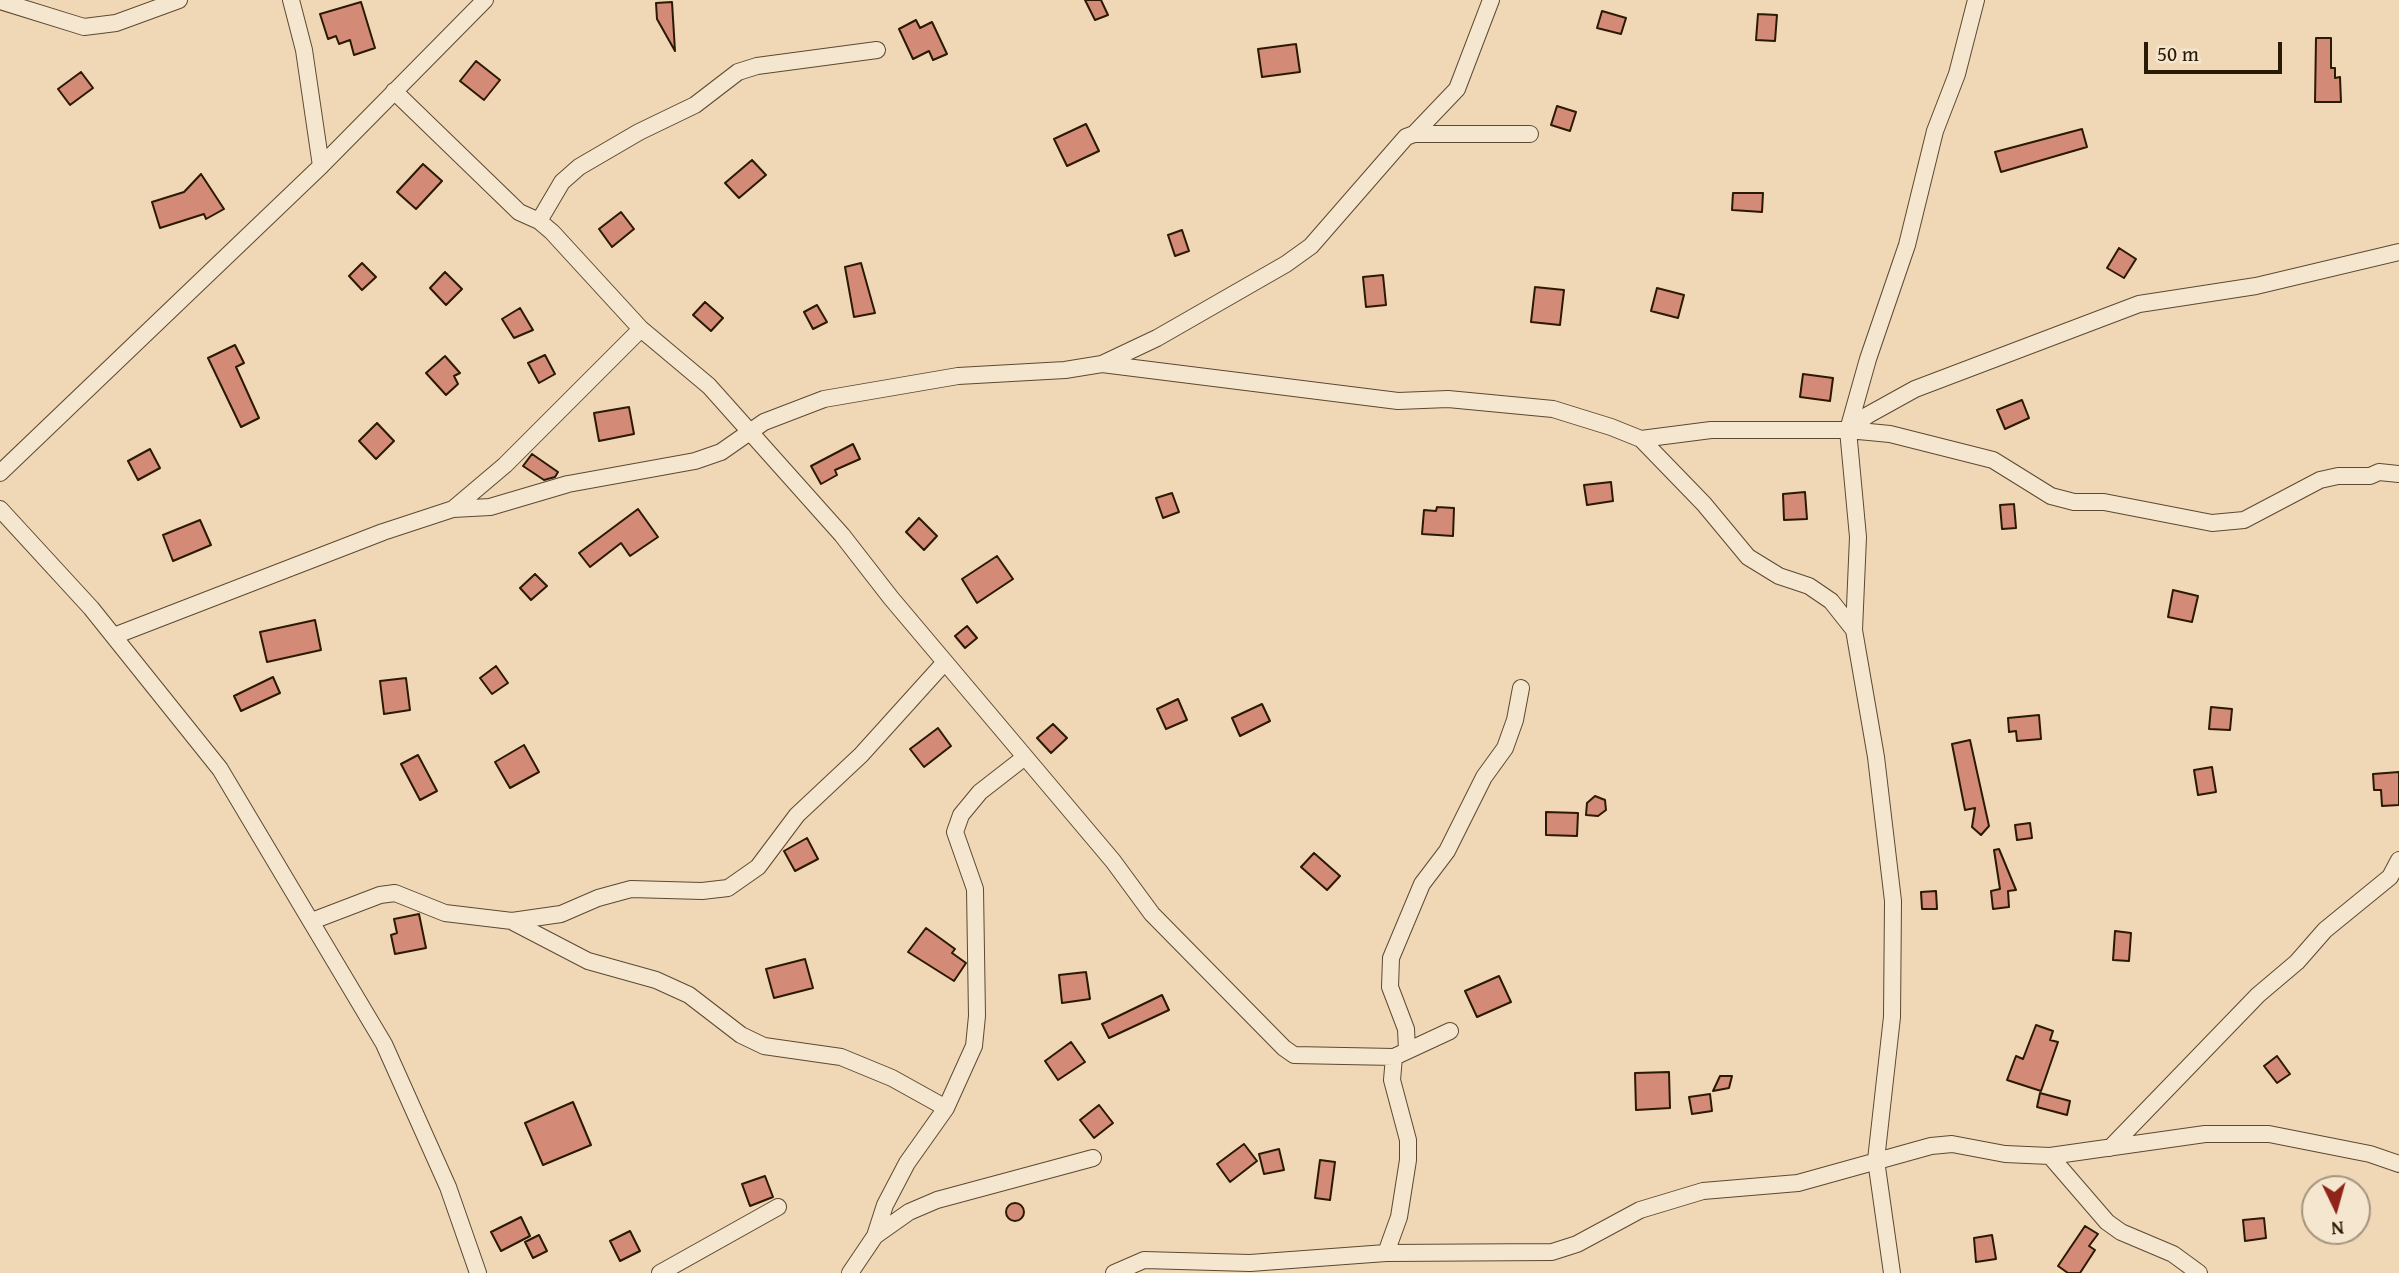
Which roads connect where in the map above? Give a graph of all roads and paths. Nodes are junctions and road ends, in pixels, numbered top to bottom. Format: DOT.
graph roads {
  1 [pos="180,0"];
  2 [pos="291,0"];
  3 [pos="485,0"];
  4 [pos="1491,0"];
  5 [pos="1976,0"];
  6 [pos="0,1"];
  7 [pos="877,50"];
  8 [pos="394,90"];
  9 [pos="1414,134"];
  10 [pos="1530,134"];
  11 [pos="321,166"];
  12 [pos="539,221"];
  13 [pos="2399,252"];
  14 [pos="641,329"];
  15 [pos="1102,364"];
  16 [pos="1848,430"];
  17 [pos="748,432"];
  18 [pos="1641,439"];
  19 [pos="2,467"];
  20 [pos="2399,474"];
  21 [pos="0,509"];
  22 [pos="453,509"];
  23 [pos="1854,630"];
  24 [pos="114,636"];
  25 [pos="946,662"];
  26 [pos="1521,688"];
  27 [pos="1025,757"];
  28 [pos="2399,860"];
  29 [pos="312,921"];
  30 [pos="512,921"];
  31 [pos="1450,1031"];
  32 [pos="1400,1054"];
  33 [pos="946,1108"];
  34 [pos="2110,1148"];
  35 [pos="2050,1156"];
  36 [pos="1093,1158"];
  37 [pos="1876,1160"];
  38 [pos="2399,1164"];
  39 [pos="778,1207"];
  40 [pos="874,1236"];
  41 [pos="1386,1253"];
  42 [pos="478,1273"];
  43 [pos="660,1273"];
  44 [pos="850,1273"];
  45 [pos="1114,1273"];
  46 [pos="1892,1273"];
  47 [pos="2199,1273"];
  1 -- 6 [label="street"];
  2 -- 11 [label="street"];
  3 -- 8 [label="street"];
  4 -- 9 [label="street"];
  5 -- 16 [label="street"];
  7 -- 12 [label="street"];
  8 -- 11 [label="street"];
  8 -- 12 [label="street"];
  9 -- 10 [label="street"];
  9 -- 15 [label="street"];
  11 -- 19 [label="street"];
  12 -- 14 [label="street"];
  13 -- 16 [label="street"];
  14 -- 17 [label="street"];
  14 -- 22 [label="street"];
  15 -- 17 [label="street"];
  15 -- 18 [label="street"];
  16 -- 18 [label="street"];
  16 -- 20 [label="street"];
  16 -- 23 [label="street"];
  17 -- 22 [label="street"];
  17 -- 25 [label="street"];
  18 -- 23 [label="street"];
  21 -- 24 [label="street"];
  22 -- 24 [label="street"];
  23 -- 37 [label="street"];
  24 -- 29 [label="street"];
  25 -- 27 [label="street"];
  25 -- 30 [label="street"];
  26 -- 32 [label="street"];
  27 -- 32 [label="street"];
  27 -- 33 [label="street"];
  28 -- 34 [label="street"];
  29 -- 30 [label="street"];
  29 -- 42 [label="street"];
  30 -- 33 [label="street"];
  31 -- 32 [label="street"];
  32 -- 41 [label="street"];
  33 -- 40 [label="street"];
  34 -- 35 [label="street"];
  34 -- 38 [label="street"];
  35 -- 37 [label="street"];
  35 -- 47 [label="street"];
  36 -- 40 [label="street"];
  37 -- 41 [label="street"];
  37 -- 46 [label="street"];
  39 -- 43 [label="street"];
  40 -- 44 [label="street"];
  41 -- 45 [label="street"];
}
